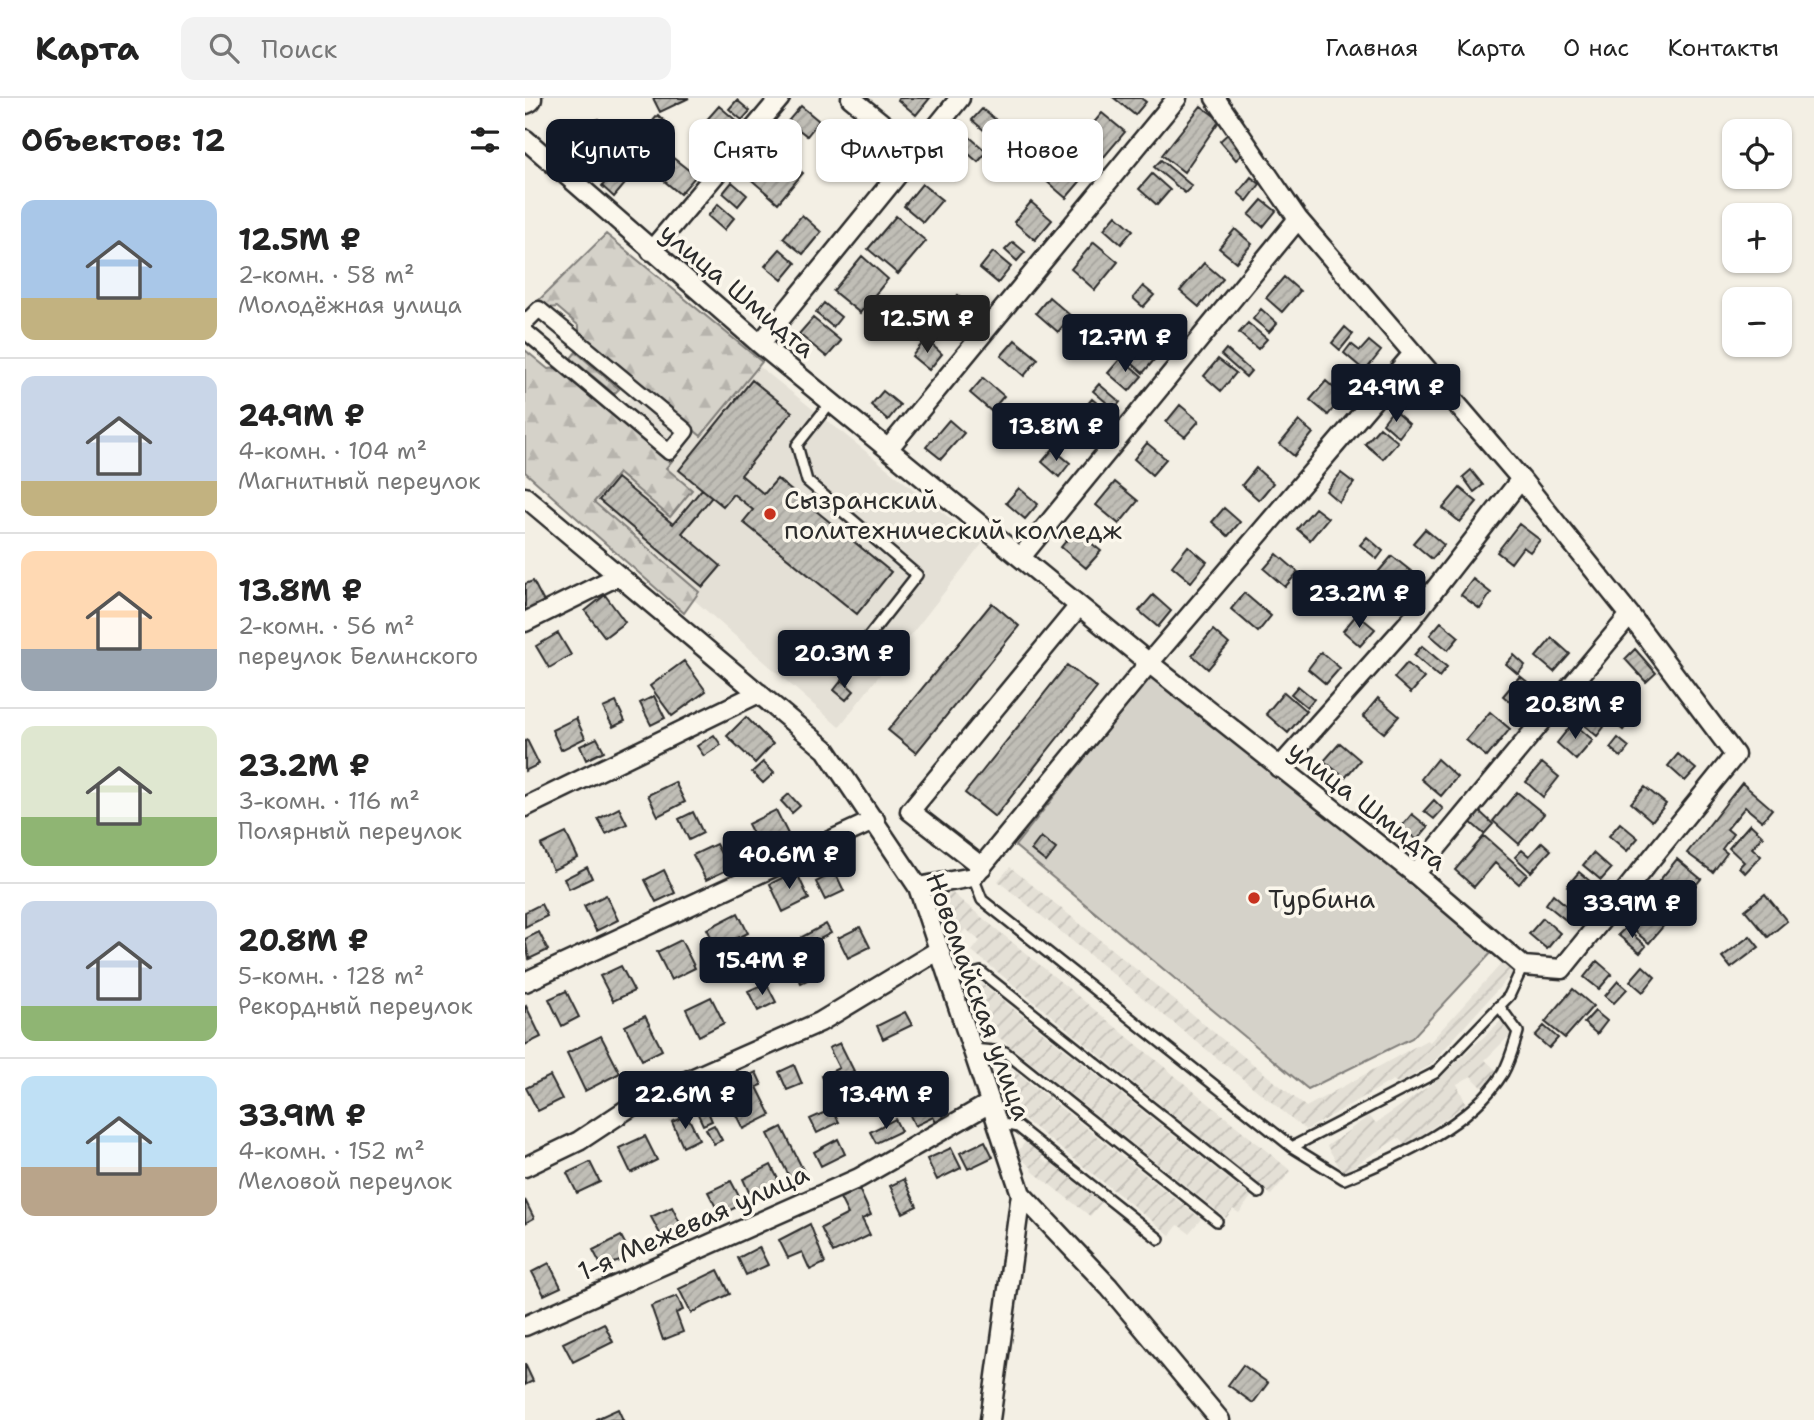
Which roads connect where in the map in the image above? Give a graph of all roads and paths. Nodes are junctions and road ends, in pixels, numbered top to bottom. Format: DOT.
graph roads {
  1 [pos="780,98"];
  2 [pos="851,98"];
  3 [pos="960,98"];
  4 [pos="1177,98"];
  5 [pos="1215,98"];
  6 [pos="877,119"];
  7 [pos="943,119"];
  8 [pos="525,139"];
  9 [pos="891,182"];
  10 [pos="1298,219"];
  11 [pos="652,251"];
  12 [pos="525,323"];
  13 [pos="525,331"];
  14 [pos="577,341"];
  15 [pos="760,344"];
  16 [pos="1412,355"];
  17 [pos="561,362"];
  18 [pos="831,402"];
  19 [pos="888,449"];
  20 [pos="1521,479"];
  21 [pos="525,497"];
  22 [pos="1021,557"];
  23 [pos="618,576"];
  24 [pos="1079,606"];
  25 [pos="1630,615"];
  26 [pos="525,622"];
  27 [pos="865,641"];
  28 [pos="1149,663"];
  29 [pos="759,693"];
  30 [pos="1279,768"];
  31 [pos="525,807"];
  32 [pos="875,820"];
  33 [pos="977,872"];
  34 [pos="1415,874"];
  35 [pos="918,887"];
  36 [pos="939,950"];
  37 [pos="1523,966"];
  38 [pos="949,980"];
  39 [pos="525,982"];
  40 [pos="1499,1006"];
  41 [pos="972,1049"];
  42 [pos="990,1103"];
  43 [pos="997,1123"];
  44 [pos="1292,1147"];
  45 [pos="525,1167"];
  46 [pos="1021,1194"];
  47 [pos="1259,1194"];
  48 [pos="1217,1221"];
  49 [pos="1159,1239"];
  50 [pos="525,1326"];
  51 [pos="990,1420"];
  52 [pos="1220,1420"];
  1 -- 11 [label="street"];
  2 -- 6 [label="street"];
  3 -- 7 [label="street"];
  4 -- 19 [label="street"];
  5 -- 10 [label="street"];
  8 -- 11 [label="street, улица Шмидта"];
  9 -- 15 [label="street"];
  10 -- 16 [label="street"];
  10 -- 22 [label="street"];
  11 -- 15 [label="street, улица Шмидта"];
  12 -- 14 [label="street"];
  13 -- 17 [label="street"];
  14 -- 17 [label="street"];
  14 -- 17 [label="street"];
  15 -- 18 [label="street, улица Шмидта"];
  16 -- 20 [label="street"];
  16 -- 28 [label="street"];
  18 -- 19 [label="street, улица Шмидта"];
  18 -- 27 [label="lane"];
  19 -- 22 [label="street, улица Шмидта"];
  20 -- 25 [label="street"];
  20 -- 30 [label="street"];
  21 -- 23 [label="street, Новомайская улица"];
  22 -- 24 [label="street, улица Шмидта"];
  23 -- 26 [label="street"];
  23 -- 29 [label="street, Новомайская улица"];
  24 -- 28 [label="street, улица Шмидта"];
  24 -- 33 [label="street"];
  25 -- 34 [label="street"];
  25 -- 37 [label="street"];
  28 -- 30 [label="street, улица Шмидта"];
  28 -- 33 [label="street"];
  29 -- 31 [label="street"];
  29 -- 32 [label="street, Новомайская улица"];
  30 -- 34 [label="street, улица Шмидта"];
  32 -- 35 [label="street, Новомайская улица"];
  32 -- 39 [label="street"];
  33 -- 35 [label="street"];
  33 -- 44 [label="lane"];
  34 -- 37 [label="street, улица Шмидта"];
  35 -- 36 [label="street, Новомайская улица"];
  36 -- 38 [label="street, Новомайская улица"];
  36 -- 45 [label="street"];
  37 -- 40 [label="lane"];
  38 -- 41 [label="street, Новомайская улица"];
  38 -- 47 [label="lane"];
  40 -- 44 [label="lane"];
  40 -- 44 [label="lane"];
  41 -- 42 [label="street, Новомайская улица"];
  41 -- 48 [label="lane"];
  42 -- 43 [label="street, Новомайская улица"];
  42 -- 50 [label="street, 1-я Межевая улица"];
  43 -- 46 [label="street, Новомайская улица"];
  43 -- 49 [label="lane"];
  46 -- 51 [label="street, Новомайская улица"];
  46 -- 52 [label="street"];
}
